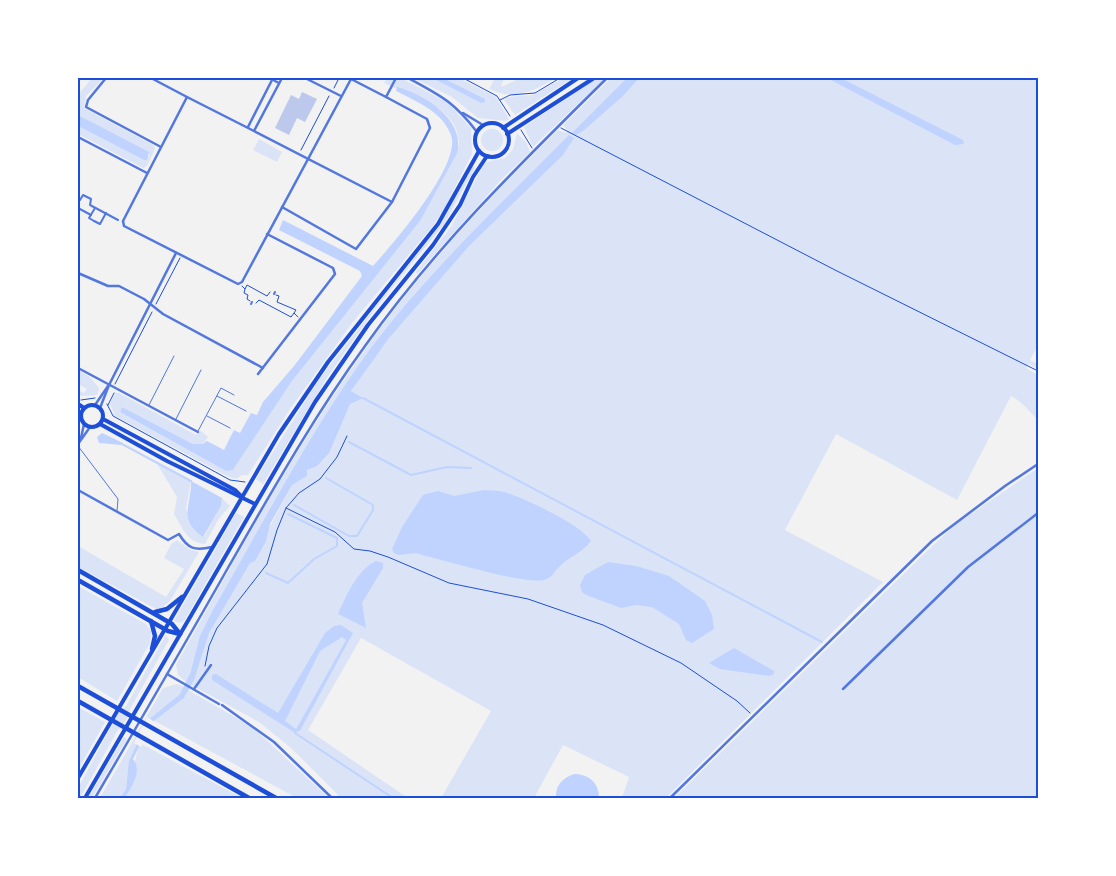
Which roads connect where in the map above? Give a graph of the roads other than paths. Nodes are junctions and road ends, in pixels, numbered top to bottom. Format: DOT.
graph roads {
  1 [pos="106,78"];
  2 [pos="151,78"];
  3 [pos="271,78"];
  4 [pos="282,78"];
  5 [pos="304,78"];
  6 [pos="396,78"];
  7 [pos="408,78"];
  8 [pos="578,78"];
  9 [pos="594,78"];
  10 [pos="608,78"];
  11 [pos="279,83"];
  12 [pos="187,97"];
  13 [pos="342,97"];
  14 [pos="386,97"];
  15 [pos="460,111"];
  16 [pos="483,125"];
  17 [pos="248,127"];
  18 [pos="503,128"];
  19 [pos="254,131"];
  20 [pos="477,132"];
  21 [pos="507,134"];
  22 [pos="78,137"];
  23 [pos="161,147"];
  24 [pos="479,150"];
  25 [pos="488,156"];
  26 [pos="309,157"];
  27 [pos="148,173"];
  28 [pos="78,198"];
  29 [pos="392,202"];
  30 [pos="78,208"];
  31 [pos="95,208"];
  32 [pos="282,208"];
  33 [pos="106,213"];
  34 [pos="91,215"];
  35 [pos="118,220"];
  36 [pos="267,234"];
  37 [pos="176,253"];
  38 [pos="78,273"];
  39 [pos="151,304"];
  40 [pos="174,356"];
  41 [pos="78,368"];
  42 [pos="263,368"];
  43 [pos="201,370"];
  44 [pos="258,374"];
  45 [pos="109,385"];
  46 [pos="234,395"];
  47 [pos="216,396"];
  48 [pos="78,404"];
  49 [pos="95,405"];
  50 [pos="149,406"];
  51 [pos="84,408"];
  52 [pos="100,408"];
  53 [pos="246,412"];
  54 [pos="79,413"];
  55 [pos="206,415"];
  56 [pos="175,420"];
  57 [pos="102,422"];
  58 [pos="84,424"];
  59 [pos="90,427"];
  60 [pos="230,428"];
  61 [pos="198,432"];
  62 [pos="81,438"];
  63 [pos="78,445"];
  64 [pos="1038,464"];
  65 [pos="78,490"];
  66 [pos="241,496"];
  67 [pos="255,504"];
  68 [pos="117,512"];
  69 [pos="1038,513"];
  70 [pos="212,547"];
  71 [pos="78,570"];
  72 [pos="78,580"];
  73 [pos="182,597"];
  74 [pos="153,612"];
  75 [pos="151,621"];
  76 [pos="168,621"];
  77 [pos="164,629"];
  78 [pos="180,634"];
  79 [pos="152,649"];
  80 [pos="211,665"];
  81 [pos="167,674"];
  82 [pos="78,686"];
  83 [pos="192,689"];
  84 [pos="843,689"];
  85 [pos="78,701"];
  86 [pos="78,778"];
  87 [pos="85,798"];
  88 [pos="95,798"];
  89 [pos="249,798"];
  90 [pos="276,798"];
  91 [pos="332,798"];
  92 [pos="670,798"];
  1 -- 23 [label="street"];
  2 -- 12 [label="street"];
  3 -- 11 [label="street"];
  3 -- 17 [label="street"];
  4 -- 11 [label="street"];
  5 -- 13 [label="street"];
  6 -- 14 [label="street"];
  7 -- 15 [label="street"];
  8 -- 18 [label="main road"];
  9 -- 21 [label="main road"];
  10 -- 81 [label="street"];
  11 -- 19 [label="street"];
  12 -- 17 [label="street"];
  12 -- 23 [label="street"];
  13 -- 14 [label="street"];
  13 -- 26 [label="street"];
  14 -- 29 [label="street"];
  15 -- 16 [label="street"];
  15 -- 20 [label="street"];
  16 -- 18 [label="main road"];
  16 -- 20 [label="main road"];
  17 -- 19 [label="street"];
  18 -- 21 [label="main road"];
  19 -- 26 [label="street"];
  20 -- 24 [label="main road"];
  21 -- 25 [label="main road"];
  22 -- 27 [label="street"];
  23 -- 27 [label="street"];
  24 -- 25 [label="main road"];
  24 -- 66 [label="main road"];
  25 -- 67 [label="main road"];
  26 -- 29 [label="street"];
  26 -- 32 [label="street"];
  27 -- 37 [label="street"];
  28 -- 31 [label="street"];
  29 -- 32 [label="street"];
  30 -- 34 [label="street"];
  31 -- 33 [label="street"];
  31 -- 34 [label="street"];
  32 -- 36 [label="street"];
  33 -- 34 [label="street"];
  33 -- 35 [label="street"];
  36 -- 37 [label="street"];
  36 -- 42 [label="street"];
  37 -- 39 [label="street"];
  38 -- 39 [label="street"];
  39 -- 42 [label="street"];
  39 -- 45 [label="street"];
  40 -- 50 [label="lane"];
  41 -- 45 [label="street"];
  42 -- 44 [label="street"];
  43 -- 56 [label="lane"];
  45 -- 49 [label="street"];
  45 -- 50 [label="street"];
  45 -- 52 [label="street"];
  46 -- 47 [label="lane"];
  47 -- 53 [label="lane"];
  47 -- 55 [label="lane"];
  48 -- 51 [label="main road"];
  49 -- 51 [label="main road"];
  49 -- 52 [label="main road"];
  50 -- 56 [label="street"];
  51 -- 54 [label="main road"];
  52 -- 57 [label="main road"];
  54 -- 58 [label="main road"];
  55 -- 60 [label="lane"];
  55 -- 61 [label="lane"];
  56 -- 61 [label="street"];
  57 -- 59 [label="main road"];
  57 -- 66 [label="main road"];
  58 -- 59 [label="main road"];
  58 -- 62 [label="street"];
  59 -- 62 [label="street"];
  62 -- 63 [label="street"];
  63 -- 68 [label="lane"];
  64 -- 92 [label="street"];
  65 -- 68 [label="street"];
  66 -- 67 [label="main road"];
  66 -- 70 [label="main road"];
  67 -- 78 [label="main road"];
  68 -- 70 [label="street"];
  69 -- 84 [label="street"];
  70 -- 73 [label="main road"];
  71 -- 74 [label="highway"];
  72 -- 75 [label="highway"];
  73 -- 74 [label="highway"];
  73 -- 76 [label="main road"];
  74 -- 76 [label="highway"];
  75 -- 77 [label="highway"];
  75 -- 79 [label="highway"];
  76 -- 77 [label="main road"];
  76 -- 78 [label="highway"];
  77 -- 78 [label="highway"];
  77 -- 79 [label="main road"];
  78 -- 87 [label="main road"];
  79 -- 86 [label="main road"];
  80 -- 83 [label="street"];
  81 -- 83 [label="street"];
  81 -- 88 [label="street"];
  82 -- 90 [label="highway"];
  83 -- 91 [label="street"];
  85 -- 89 [label="highway"];
}
